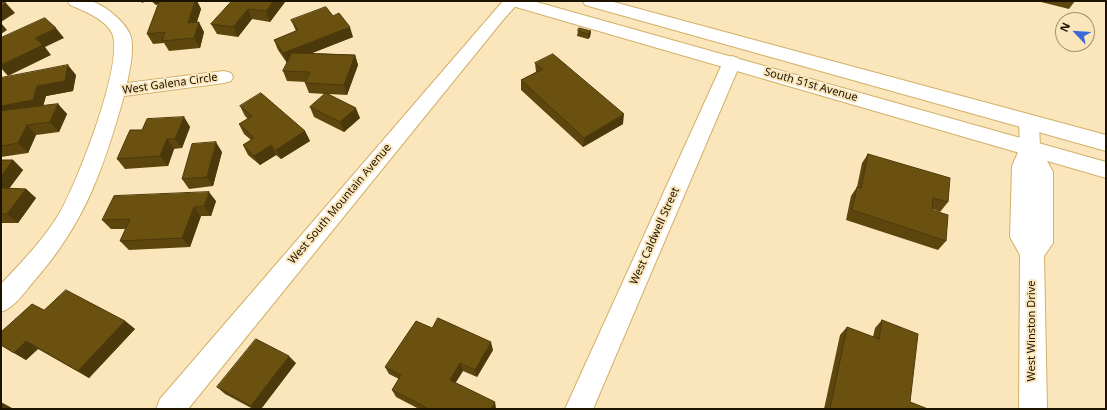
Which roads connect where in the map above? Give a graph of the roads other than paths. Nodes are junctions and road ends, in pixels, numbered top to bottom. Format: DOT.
graph roads {
  1 [pos="76,1"];
  2 [pos="512,1"];
  3 [pos="515,1"];
  4 [pos="591,1"];
  5 [pos="732,62"];
  6 [pos="224,77"];
  7 [pos="116,91"];
  8 [pos="1029,122"];
  9 [pos="1106,143"];
  10 [pos="1030,148"];
  11 [pos="1106,170"];
  12 [pos="1,301"];
  13 [pos="170,409"];
  14 [pos="579,409"];
  15 [pos="1033,409"];
  1 -- 7 [label="street"];
  2 -- 13 [label="street, West South Mountain Avenue"];
  3 -- 5 [label="street, South 51st Avenue"];
  4 -- 8 [label="street, South 51st Avenue"];
  5 -- 10 [label="street, South 51st Avenue"];
  5 -- 14 [label="street, West Caldwell Street"];
  6 -- 7 [label="street, West Galena Circle"];
  7 -- 12 [label="street"];
  8 -- 9 [label="street, South 51st Avenue"];
  8 -- 10 [label="street, West Winston Drive"];
  10 -- 11 [label="street, South 51st Avenue"];
  10 -- 15 [label="street, West Winston Drive"];
}
